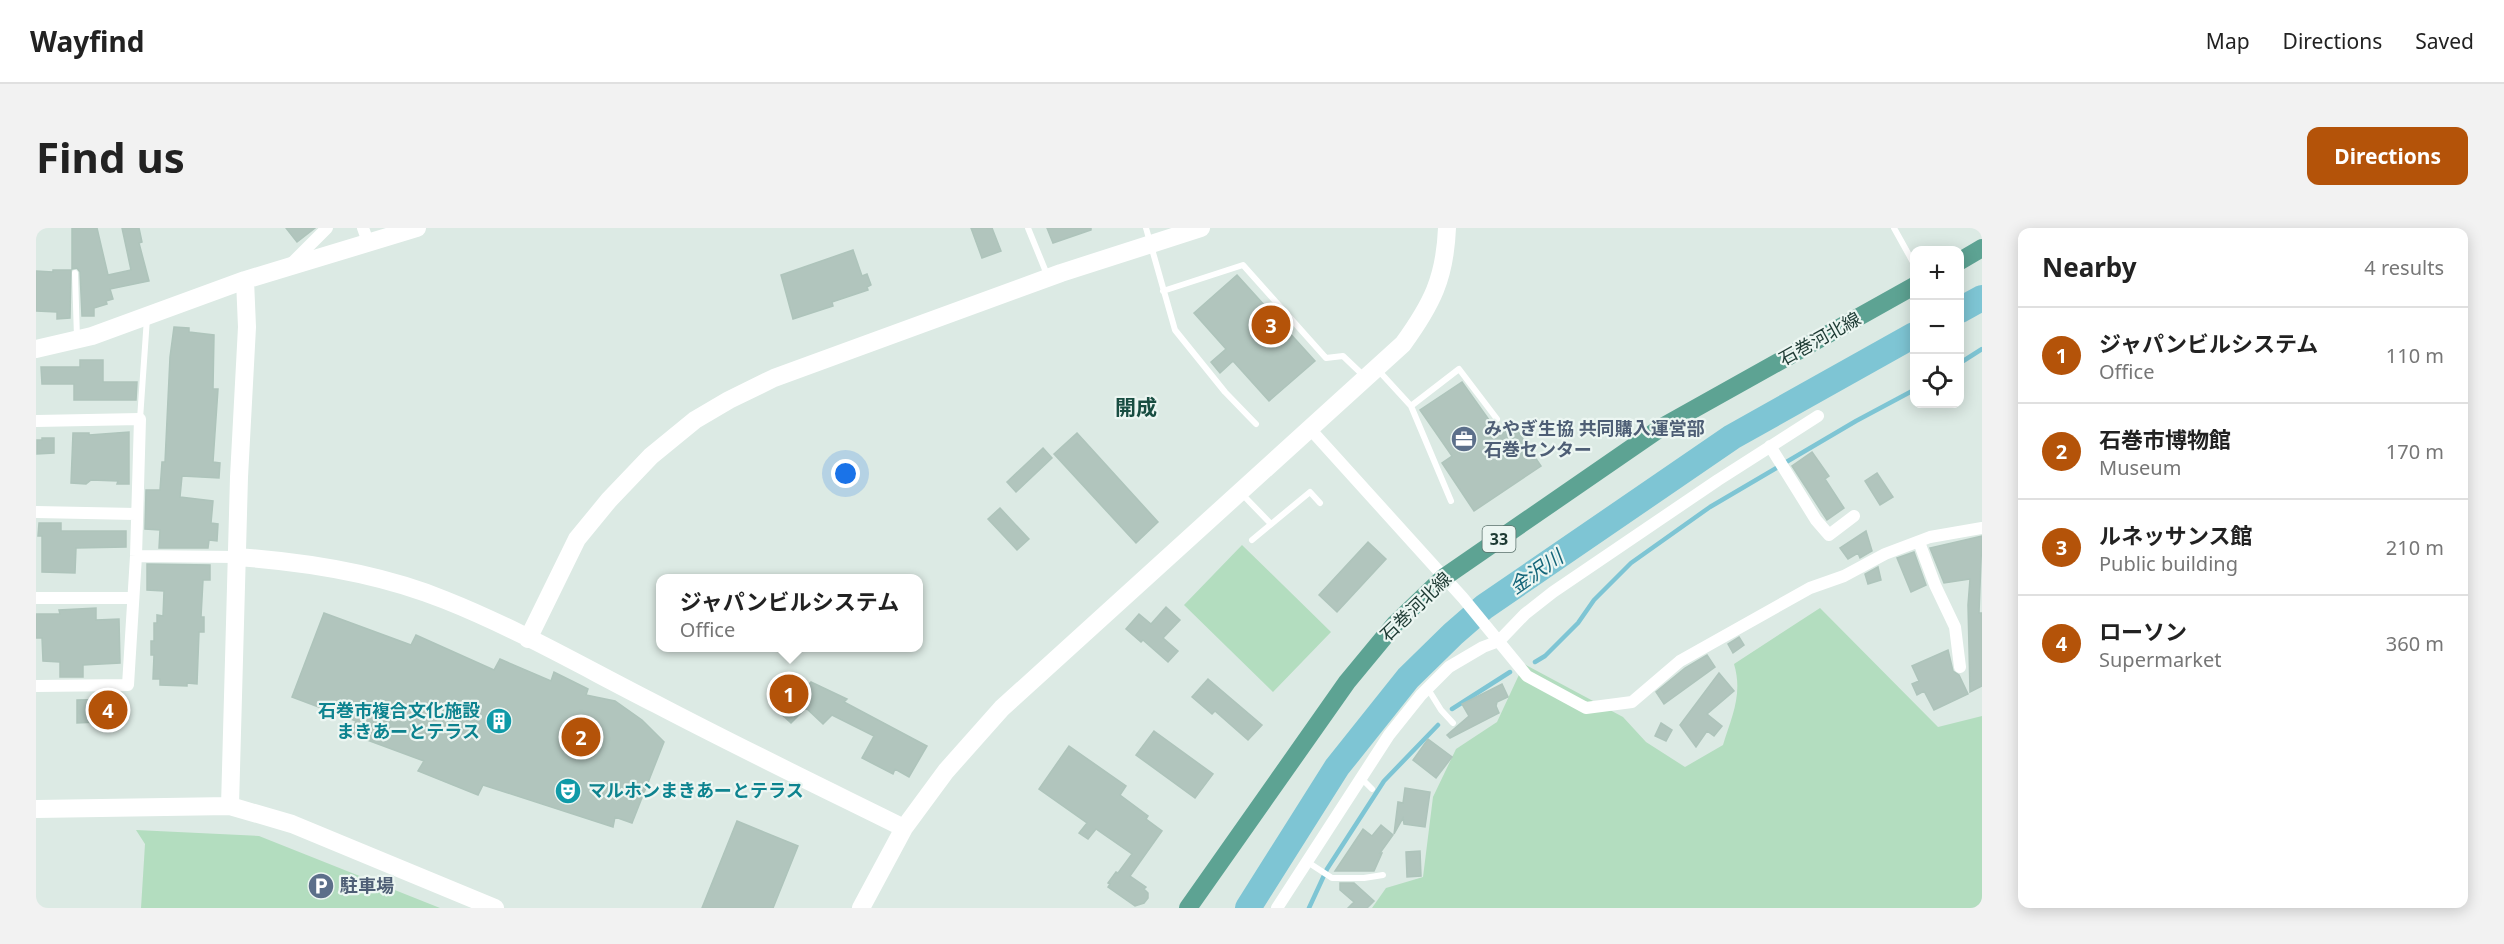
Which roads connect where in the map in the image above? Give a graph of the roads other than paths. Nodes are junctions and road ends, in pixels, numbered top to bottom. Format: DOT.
graph roads {
  1 [pos="327,228"];
  2 [pos="417,228"];
  3 [pos="1028,228"];
  4 [pos="1201,228"];
  5 [pos="1447,228"];
  6 [pos="1894,228"];
  7 [pos="366,235"];
  8 [pos="1149,236"];
  9 [pos="1982,248"];
  10 [pos="1910,257"];
  11 [pos="1964,258"];
  12 [pos="289,266"];
  13 [pos="75,273"];
  14 [pos="1048,278"];
  15 [pos="245,280"];
  16 [pos="1910,288"];
  17 [pos="1163,291"];
  18 [pos="147,316"];
  19 [pos="78,340"];
  20 [pos="36,349"];
  21 [pos="1372,374"];
  22 [pos="1411,406"];
  23 [pos="1818,416"];
  24 [pos="140,419"];
  25 [pos="1497,419"];
  26 [pos="36,421"];
  27 [pos="1256,424"];
  28 [pos="1311,430"];
  29 [pos="1772,449"];
  30 [pos="1241,492"];
  31 [pos="1451,501"];
  32 [pos="1320,503"];
  33 [pos="36,512"];
  34 [pos="136,514"];
  35 [pos="1854,516"];
  36 [pos="1271,524"];
  37 [pos="1982,528"];
  38 [pos="1252,540"];
  39 [pos="1919,542"];
  40 [pos="136,556"];
  41 [pos="237,557"];
  42 [pos="1443,578"];
  43 [pos="36,598"];
  44 [pos="133,598"];
  45 [pos="1495,637"];
  46 [pos="528,639"];
  47 [pos="1960,667"];
  48 [pos="36,686"];
  49 [pos="1428,688"];
  50 [pos="1453,723"];
  51 [pos="1360,777"];
  52 [pos="1372,789"];
  53 [pos="230,806"];
  54 [pos="36,809"];
  55 [pos="904,828"];
  56 [pos="1312,865"];
  57 [pos="1383,875"];
  58 [pos="495,908"];
  59 [pos="861,908"];
  60 [pos="1188,908"];
  61 [pos="1277,908"];
  1 -- 12 [label="street"];
  2 -- 7 [label="street"];
  3 -- 14 [label="lane"];
  4 -- 8 [label="street"];
  5 -- 21 [label="street"];
  6 -- 10 [label="lane"];
  7 -- 12 [label="street"];
  8 -- 14 [label="street"];
  8 -- 17 [label="lane"];
  9 -- 11 [label="main road"];
  12 -- 15 [label="street"];
  13 -- 19 [label="lane"];
  14 -- 46 [label="street"];
  15 -- 18 [label="street"];
  15 -- 41 [label="street"];
  16 -- 42 [label="main road, 石巻河北線 / 33"];
  17 -- 21 [label="lane"];
  17 -- 27 [label="lane"];
  18 -- 19 [label="street"];
  18 -- 24 [label="lane"];
  19 -- 20 [label="street"];
  21 -- 22 [label="lane"];
  21 -- 28 [label="street"];
  22 -- 25 [label="lane"];
  22 -- 31 [label="lane"];
  23 -- 29 [label="street"];
  24 -- 26 [label="street"];
  24 -- 34 [label="street"];
  28 -- 30 [label="street"];
  28 -- 42 [label="street"];
  29 -- 35 [label="street"];
  29 -- 45 [label="street"];
  30 -- 36 [label="lane"];
  30 -- 55 [label="street"];
  32 -- 36 [label="lane"];
  33 -- 34 [label="street"];
  34 -- 40 [label="street"];
  36 -- 38 [label="lane"];
  37 -- 39 [label="street"];
  39 -- 45 [label="street"];
  39 -- 47 [label="street"];
  40 -- 41 [label="street"];
  40 -- 44 [label="street"];
  41 -- 46 [label="street"];
  41 -- 53 [label="street"];
  42 -- 45 [label="street"];
  42 -- 60 [label="main road, 石巻河北線 / 33"];
  43 -- 44 [label="street"];
  44 -- 48 [label="street"];
  45 -- 49 [label="street"];
  46 -- 55 [label="street"];
  49 -- 50 [label="lane"];
  49 -- 51 [label="street"];
  51 -- 52 [label="lane"];
  51 -- 56 [label="street"];
  53 -- 54 [label="street"];
  53 -- 58 [label="street"];
  55 -- 59 [label="street"];
  56 -- 57 [label="lane"];
  56 -- 61 [label="street"];
}
